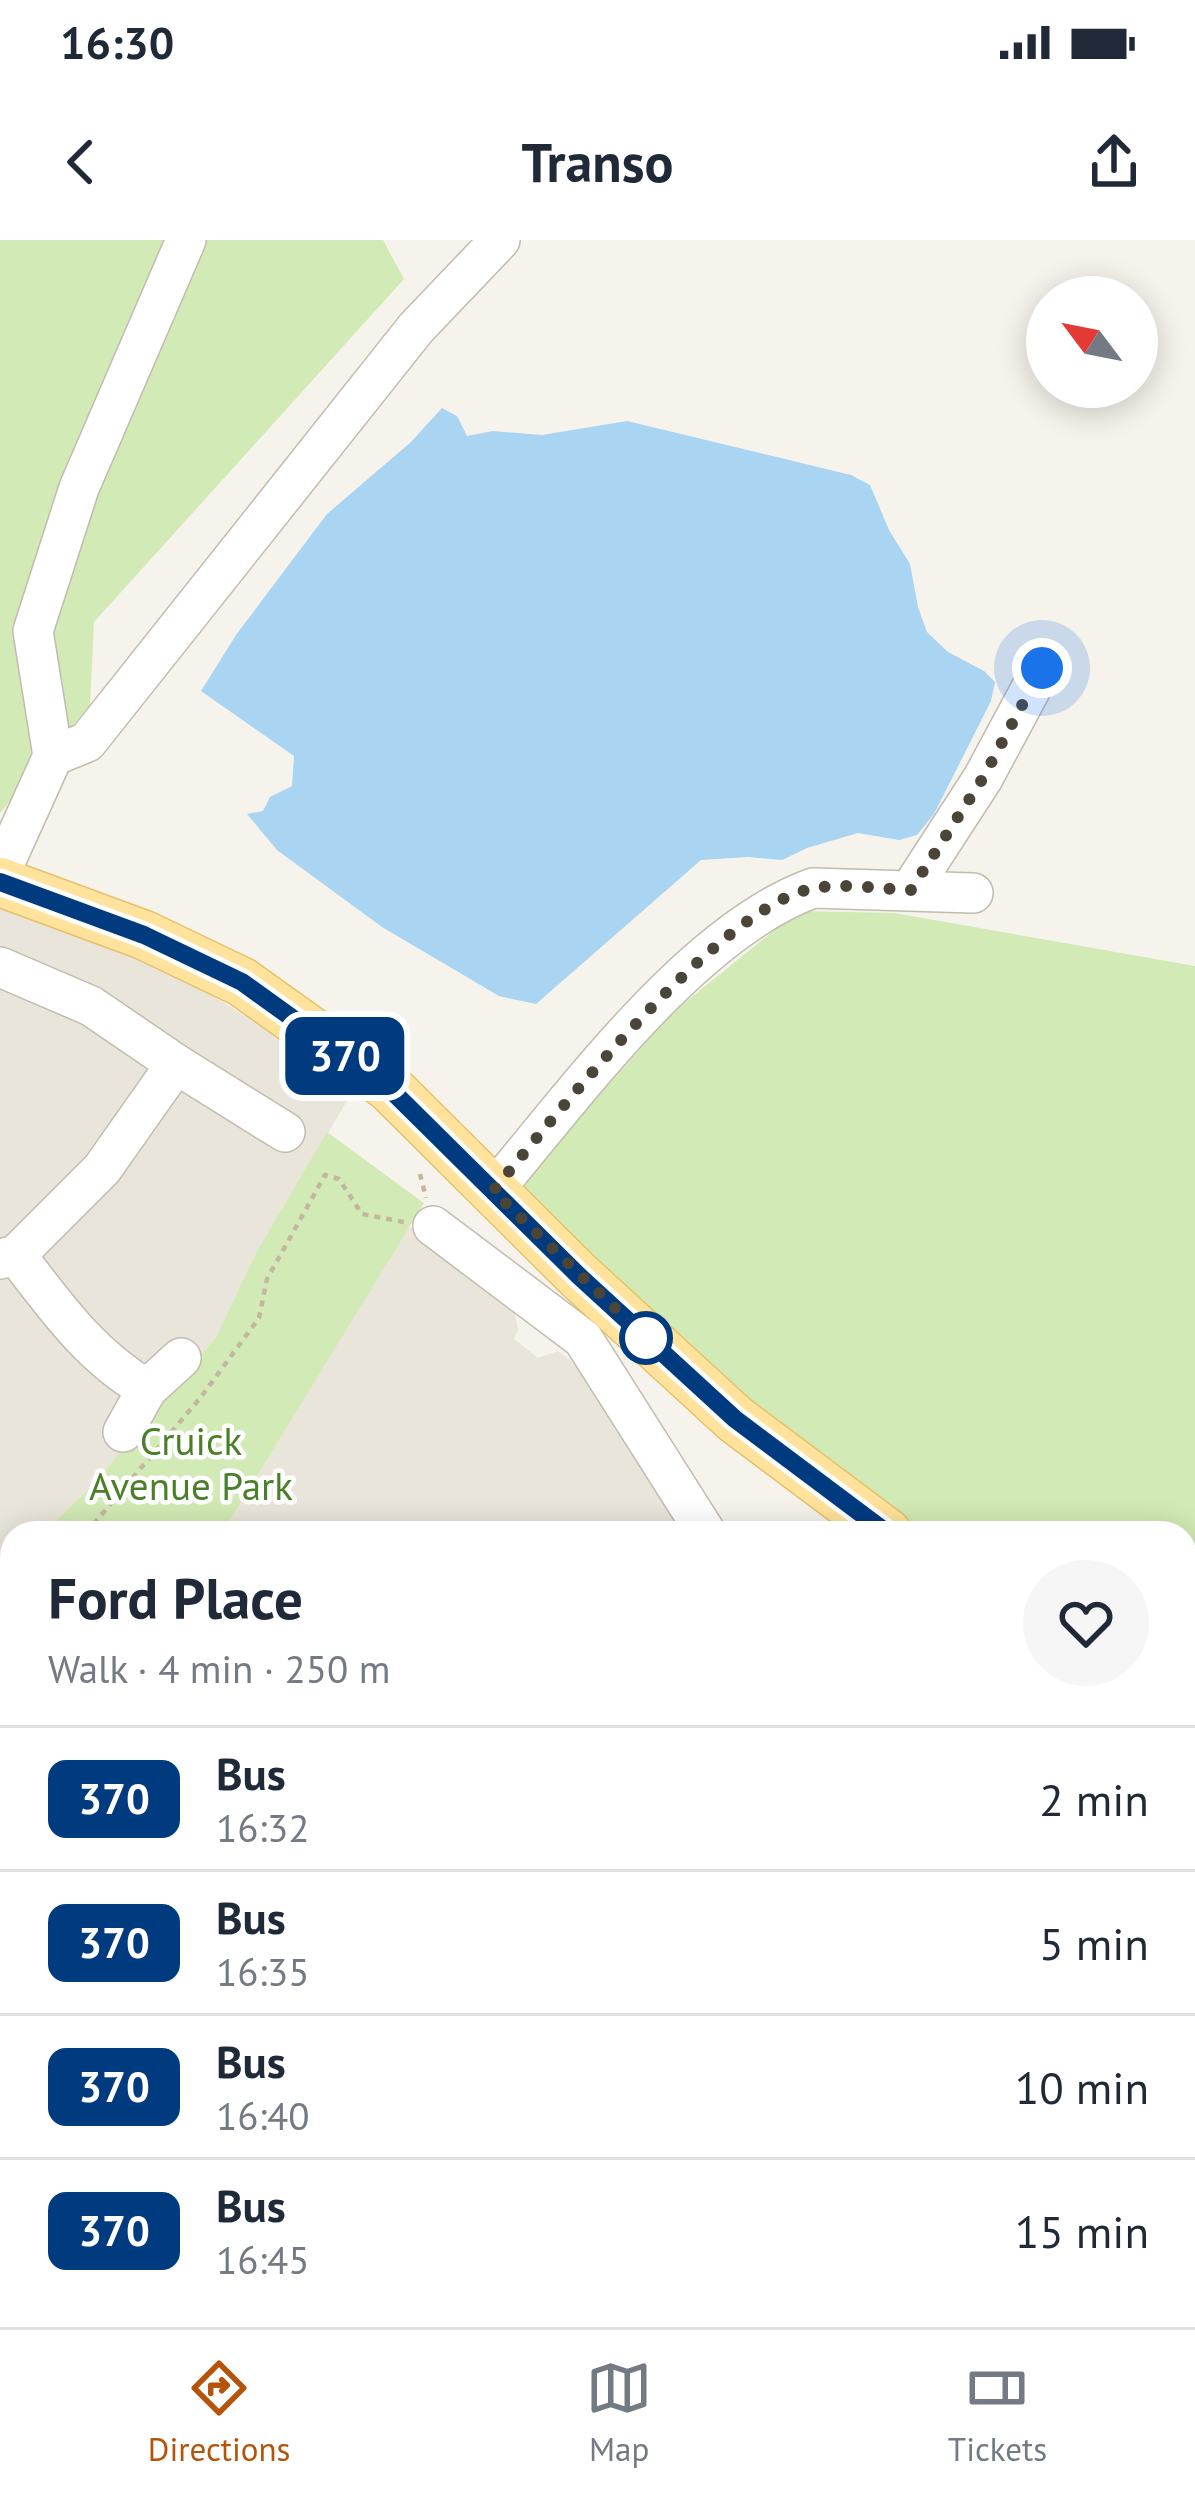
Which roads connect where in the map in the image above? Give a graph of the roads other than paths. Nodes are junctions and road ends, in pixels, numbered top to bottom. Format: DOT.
graph roads {
  1 [pos="186,240"];
  2 [pos="500,240"];
  3 [pos="1042,668"];
  4 [pos="53,756"];
  5 [pos="0,877"];
  6 [pos="911,890"];
  7 [pos="973,893"];
  8 [pos="0,967"];
  9 [pos="176,1064"];
  10 [pos="285,1132"];
  11 [pos="493,1191"];
  12 [pos="433,1226"];
  13 [pos="8,1257"];
  14 [pos="181,1358"];
  15 [pos="147,1389"];
  16 [pos="123,1432"];
  17 [pos="698,1521"];
  18 [pos="871,1521"];
  1 -- 4 [label="street"];
  2 -- 4 [label="street"];
  3 -- 6 [label="street"];
  4 -- 5 [label="street"];
  5 -- 11 [label="main road"];
  6 -- 7 [label="street"];
  6 -- 11 [label="street"];
  8 -- 9 [label="street"];
  9 -- 10 [label="street"];
  9 -- 13 [label="street"];
  11 -- 18 [label="main road"];
  12 -- 17 [label="street"];
  13 -- 15 [label="street"];
  14 -- 15 [label="street"];
  15 -- 16 [label="street"];
}
